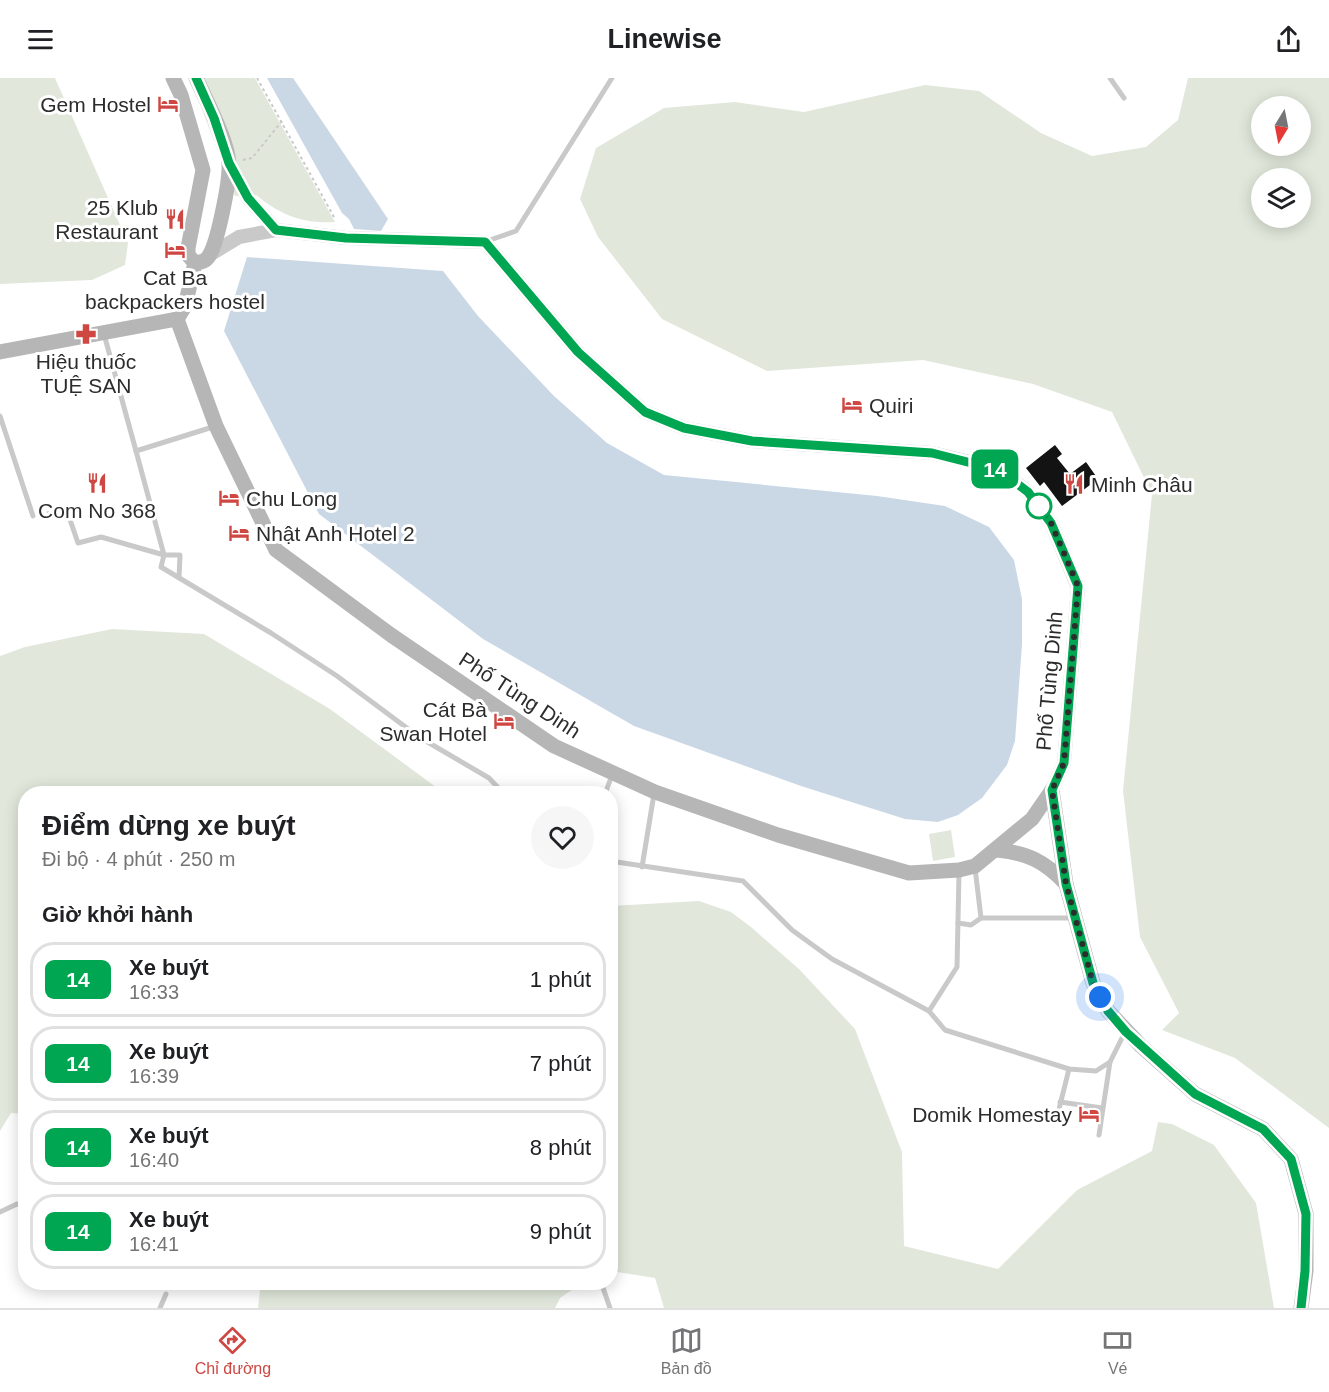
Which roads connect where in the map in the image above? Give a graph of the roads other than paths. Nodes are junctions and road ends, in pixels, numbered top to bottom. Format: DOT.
graph roads {
  1 [pos="173,78"];
  2 [pos="196,78"];
  3 [pos="612,78"];
  4 [pos="1110,78"];
  5 [pos="1124,98"];
  6 [pos="229,163"];
  7 [pos="203,170"];
  8 [pos="276,230"];
  9 [pos="485,242"];
  10 [pos="211,254"];
  11 [pos="195,263"];
  12 [pos="177,319"];
  13 [pos="103,333"];
  14 [pos="0,352"];
  15 [pos="0,416"];
  16 [pos="216,426"];
  17 [pos="136,451"];
  18 [pos="66,508"];
  19 [pos="33,516"];
  20 [pos="164,555"];
  21 [pos="179,578"];
  22 [pos="613,773"];
  23 [pos="496,786"];
  24 [pos="608,786"];
  25 [pos="1052,790"];
  26 [pos="655,792"];
  27 [pos="997,849"];
  28 [pos="618,862"];
  29 [pos="975,866"];
  30 [pos="642,867"];
  31 [pos="959,870"];
  32 [pos="1066,884"];
  33 [pos="981,918"];
  34 [pos="1077,918"];
  35 [pos="958,923"];
  36 [pos="929,1011"];
  37 [pos="1126,1032"];
  38 [pos="1110,1062"];
  39 [pos="1069,1069"];
  40 [pos="1060,1101"];
  41 [pos="1102,1108"];
  42 [pos="1056,1121"];
  43 [pos="1099,1136"];
  44 [pos="18,1204"];
  45 [pos="0,1212"];
  46 [pos="604,1290"];
  47 [pos="166,1294"];
  48 [pos="160,1308"];
  49 [pos="610,1308"];
  50 [pos="1301,1308"];
  1 -- 7 [label="main road"];
  2 -- 6 [label="main road"];
  3 -- 9 [label="lane"];
  4 -- 5 [label="lane"];
  6 -- 7 [label="main road"];
  6 -- 8 [label="street"];
  6 -- 10 [label="main road"];
  7 -- 11 [label="main road"];
  8 -- 9 [label="street"];
  8 -- 10 [label="street"];
  9 -- 25 [label="street, Phố Tùng Dinh"];
  10 -- 11 [label="main road"];
  11 -- 12 [label="main road"];
  12 -- 13 [label="main road"];
  12 -- 16 [label="main road, Phố Tùng Dinh"];
  13 -- 14 [label="main road"];
  13 -- 17 [label="lane"];
  15 -- 19 [label="lane"];
  16 -- 17 [label="lane"];
  16 -- 22 [label="main road, Phố Tùng Dinh"];
  17 -- 20 [label="lane"];
  18 -- 20 [label="lane"];
  20 -- 21 [label="lane"];
  20 -- 21 [label="lane"];
  21 -- 23 [label="lane"];
  22 -- 24 [label="lane"];
  22 -- 26 [label="main road, Phố Tùng Dinh"];
  25 -- 27 [label="main road, Phố Tùng Dinh"];
  25 -- 32 [label="main road"];
  26 -- 30 [label="lane"];
  26 -- 31 [label="main road, Phố Tùng Dinh"];
  27 -- 29 [label="main road, Phố Tùng Dinh"];
  27 -- 32 [label="main road"];
  28 -- 30 [label="lane"];
  29 -- 31 [label="main road, Phố Tùng Dinh"];
  29 -- 33 [label="lane"];
  30 -- 36 [label="lane"];
  31 -- 35 [label="lane"];
  32 -- 34 [label="main road"];
  33 -- 34 [label="lane"];
  33 -- 35 [label="lane"];
  34 -- 37 [label="main road"];
  35 -- 36 [label="lane"];
  36 -- 39 [label="lane"];
  37 -- 38 [label="lane"];
  37 -- 50 [label="main road"];
  38 -- 39 [label="lane"];
  38 -- 41 [label="lane"];
  39 -- 40 [label="lane"];
  40 -- 41 [label="lane"];
  40 -- 42 [label="lane"];
  41 -- 43 [label="lane"];
  44 -- 45 [label="lane"];
  46 -- 49 [label="lane"];
  47 -- 48 [label="lane"];
}
